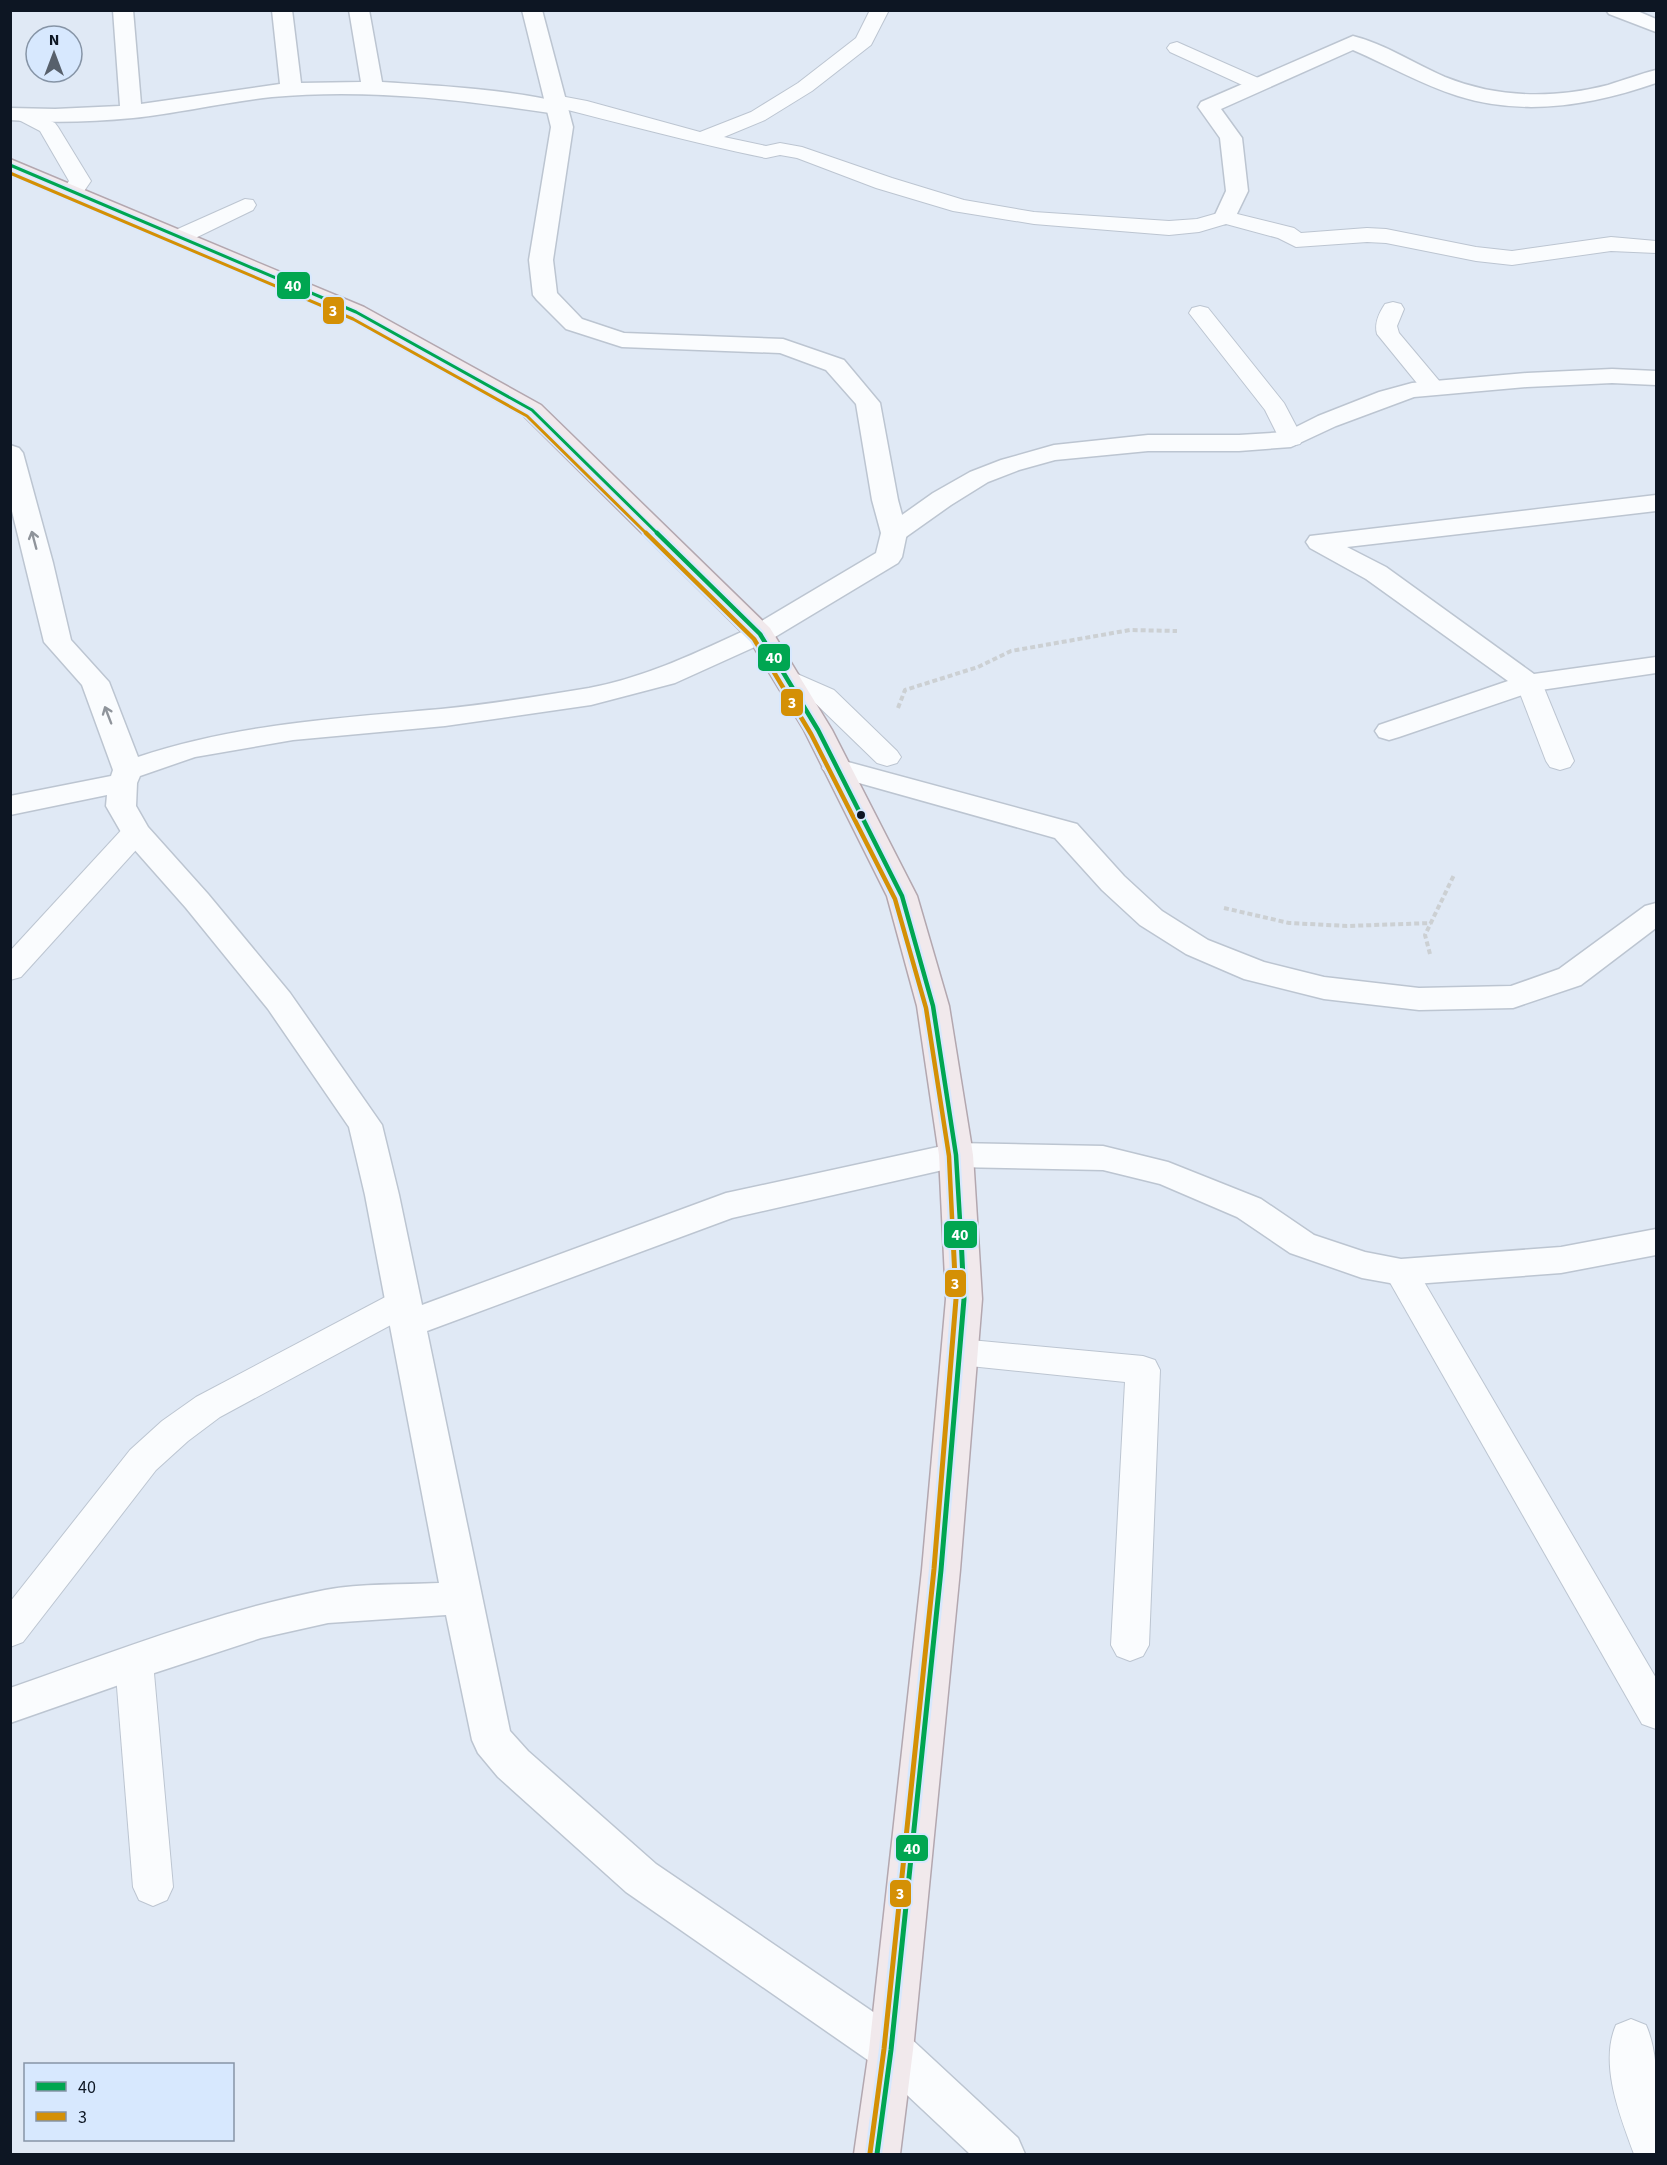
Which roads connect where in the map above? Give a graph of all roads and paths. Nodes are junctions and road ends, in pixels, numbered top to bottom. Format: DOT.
graph roads {
  1 [pos="123,10"];
  2 [pos="282,10"];
  3 [pos="359,10"];
  4 [pos="532,10"];
  5 [pos="880,10"];
  6 [pos="1616,10"];
  7 [pos="1656,26"];
  8 [pos="1177,48"];
  9 [pos="1656,76"];
  10 [pos="1258,85"];
  11 [pos="372,87"];
  12 [pos="291,90"];
  13 [pos="556,104"];
  14 [pos="132,112"];
  15 [pos="17,115"];
  16 [pos="703,138"];
  17 [pos="10,165"];
  18 [pos="72,192"];
  19 [pos="245,205"];
  20 [pos="1225,217"];
  21 [pos="179,237"];
  22 [pos="1656,247"];
  23 [pos="1393,309"];
  24 [pos="1200,313"];
  25 [pos="1656,378"];
  26 [pos="1433,388"];
  27 [pos="1291,439"];
  28 [pos="10,453"];
  29 [pos="1656,503"];
  30 [pos="894,533"];
  31 [pos="1178,631"];
  32 [pos="760,634"];
  33 [pos="1656,665"];
  34 [pos="786,677"];
  35 [pos="1529,683"];
  36 [pos="895,714"];
  37 [pos="1389,731"];
  38 [pos="887,757"];
  39 [pos="1560,761"];
  40 [pos="837,768"];
  41 [pos="125,777"];
  42 [pos="10,806"];
  43 [pos="136,832"];
  44 [pos="1454,875"];
  45 [pos="1220,907"];
  46 [pos="1656,913"];
  47 [pos="1431,923"];
  48 [pos="10,970"];
  49 [pos="1413,998"];
  50 [pos="956,1155"];
  51 [pos="1656,1242"];
  52 [pos="1401,1272"];
  53 [pos="405,1313"];
  54 [pos="960,1352"];
  55 [pos="463,1598"];
  56 [pos="10,1631"];
  57 [pos="1130,1645"];
  58 [pos="134,1662"];
  59 [pos="10,1706"];
  60 [pos="1656,1712"];
  61 [pos="153,1887"];
  62 [pos="1631,2039"];
  63 [pos="891,2050"];
  64 [pos="877,2154"];
  65 [pos="1002,2154"];
  66 [pos="1656,2154"];
  1 -- 14 [label="street"];
  2 -- 12 [label="street"];
  3 -- 11 [label="street"];
  4 -- 13 [label="street"];
  5 -- 16 [label="lane"];
  6 -- 7 [label="street"];
  8 -- 10 [label="lane"];
  9 -- 10 [label="street"];
  10 -- 20 [label="street"];
  11 -- 12 [label="street"];
  11 -- 13 [label="street"];
  12 -- 14 [label="street"];
  13 -- 16 [label="lane"];
  13 -- 30 [label="street"];
  14 -- 15 [label="street"];
  15 -- 18 [label="lane"];
  16 -- 20 [label="lane"];
  17 -- 18 [label="main road"];
  18 -- 21 [label="main road"];
  19 -- 21 [label="lane"];
  20 -- 22 [label="lane"];
  21 -- 32 [label="main road"];
  23 -- 26 [label="lane"];
  24 -- 27 [label="lane"];
  25 -- 26 [label="street"];
  26 -- 27 [label="street"];
  27 -- 30 [label="street"];
  41 -- 28 [label="street, one-way"];
  29 -- 35 [label="street"];
  30 -- 32 [label="street"];
  31 -- 36 [label="path"];
  32 -- 34 [label="main road"];
  32 -- 41 [label="street"];
  33 -- 35 [label="street"];
  34 -- 38 [label="lane"];
  34 -- 40 [label="main road"];
  35 -- 37 [label="street"];
  35 -- 39 [label="lane"];
  40 -- 49 [label="street"];
  40 -- 50 [label="main road"];
  41 -- 42 [label="street"];
  41 -- 43 [label="street"];
  43 -- 48 [label="lane"];
  43 -- 53 [label="street"];
  44 -- 47 [label="path"];
  45 -- 47 [label="path"];
  46 -- 49 [label="street"];
  47 -- 49 [label="path"];
  50 -- 52 [label="street"];
  50 -- 53 [label="street"];
  50 -- 54 [label="main road"];
  51 -- 52 [label="street"];
  52 -- 60 [label="lane"];
  53 -- 55 [label="street"];
  53 -- 56 [label="lane"];
  54 -- 57 [label="lane"];
  54 -- 63 [label="main road"];
  55 -- 58 [label="street"];
  55 -- 63 [label="street"];
  58 -- 59 [label="street"];
  58 -- 61 [label="lane"];
  62 -- 66 [label="lane"];
  63 -- 64 [label="main road"];
  63 -- 65 [label="street"];
}
